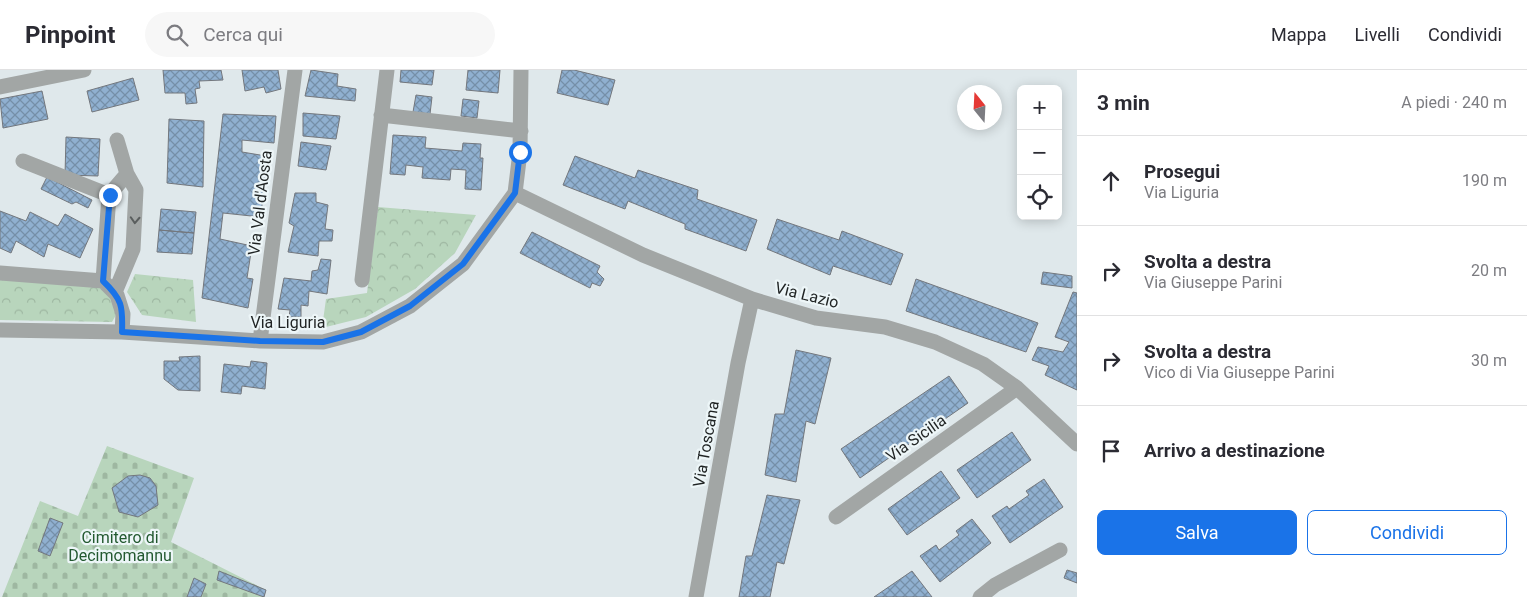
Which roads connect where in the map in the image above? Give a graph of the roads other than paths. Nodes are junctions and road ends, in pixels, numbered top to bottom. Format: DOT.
graph roads {
  1 [pos="84,70"];
  2 [pos="295,70"];
  3 [pos="387,70"];
  4 [pos="521,70"];
  5 [pos="0,87"];
  6 [pos="381,115"];
  7 [pos="520,131"];
  8 [pos="117,140"];
  9 [pos="24,161"];
  10 [pos="127,174"];
  11 [pos="515,193"];
  12 [pos="110,195"];
  13 [pos="0,273"];
  14 [pos="362,280"];
  15 [pos="103,281"];
  16 [pos="115,292"];
  17 [pos="752,299"];
  18 [pos="0,330"];
  19 [pos="122,332"];
  20 [pos="260,341"];
  21 [pos="1017,388"];
  22 [pos="1077,444"];
  23 [pos="836,517"];
  24 [pos="1060,550"];
  25 [pos="696,597"];
  26 [pos="980,597"];
  1 -- 5 [label="street"];
  2 -- 20 [label="street, Via Val d'Aosta"];
  3 -- 6 [label="street"];
  4 -- 7 [label="street"];
  6 -- 7 [label="street"];
  6 -- 14 [label="street"];
  7 -- 11 [label="street"];
  8 -- 10 [label="street"];
  9 -- 12 [label="street"];
  10 -- 12 [label="street"];
  10 -- 16 [label="street, one-way"];
  11 -- 17 [label="street, Via Lazio"];
  11 -- 20 [label="street, Via Liguria"];
  12 -- 15 [label="street"];
  13 -- 15 [label="street"];
  15 -- 16 [label="street"];
  16 -- 19 [label="street"];
  17 -- 21 [label="street, Via Lazio"];
  17 -- 25 [label="street, Via Toscana"];
  18 -- 19 [label="street, Via Liguria"];
  19 -- 20 [label="street, Via Liguria"];
  21 -- 22 [label="street, Via Lazio"];
  21 -- 23 [label="street, Via Sicilia"];
  24 -- 26 [label="street"];
}
